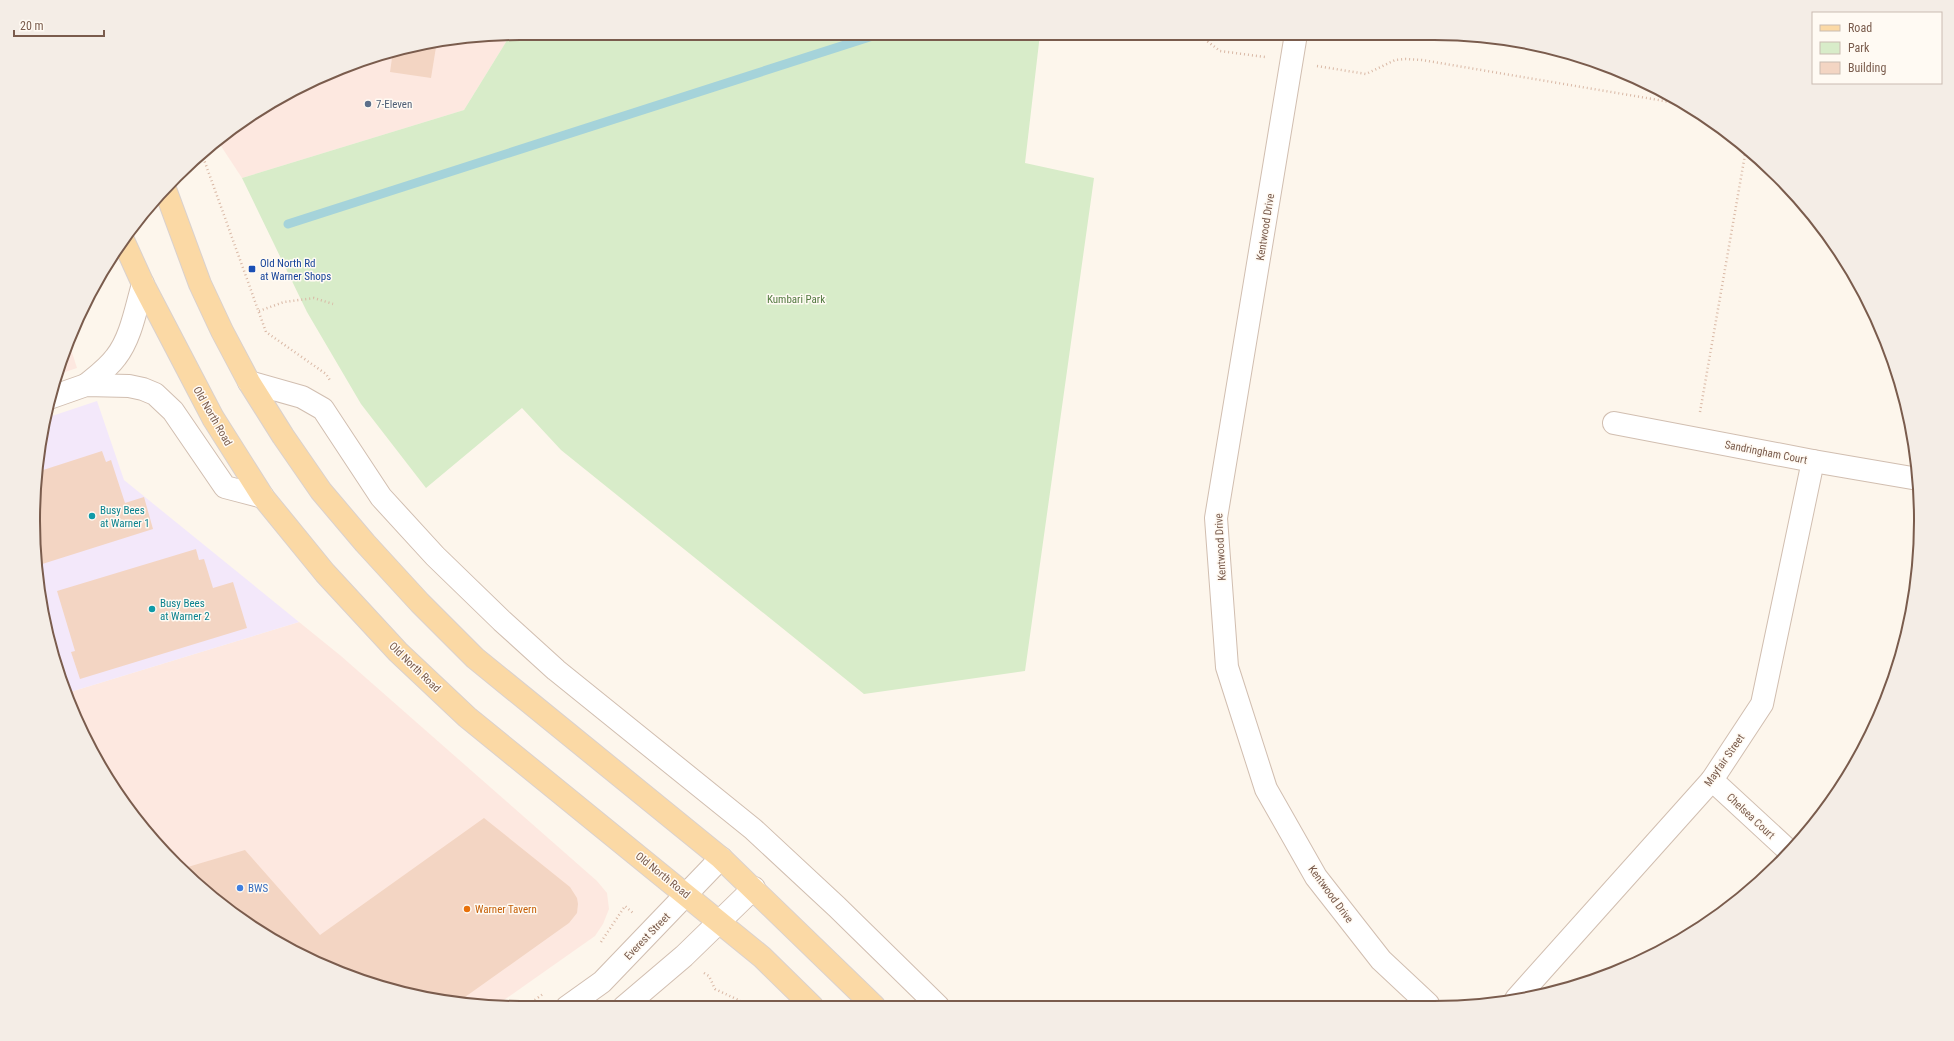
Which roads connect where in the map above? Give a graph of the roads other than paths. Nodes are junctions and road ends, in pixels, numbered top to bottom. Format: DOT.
graph roads {
  1 [pos="1295,40"];
  2 [pos="168,195"];
  3 [pos="126,247"];
  4 [pos="143,284"];
  5 [pos="249,382"];
  6 [pos="86,385"];
  7 [pos="56,395"];
  8 [pos="1614,423"];
  9 [pos="1813,461"];
  10 [pos="1912,478"];
  11 [pos="263,497"];
  12 [pos="1712,780"];
  13 [pos="1785,847"];
  14 [pos="721,858"];
  15 [pos="754,888"];
  16 [pos="688,895"];
  17 [pos="719,922"];
  18 [pos="1521,993"];
  19 [pos="575,1001"];
  20 [pos="630,1001"];
  21 [pos="807,1001"];
  22 [pos="869,1001"];
  23 [pos="933,1001"];
  24 [pos="1425,1001"];
  1 -- 24 [label="street, Kentwood Drive"];
  2 -- 5 [label="main road"];
  3 -- 4 [label="main road, Old North Road"];
  4 -- 6 [label="street"];
  4 -- 11 [label="main road, Old North Road"];
  5 -- 14 [label="main road"];
  5 -- 23 [label="street"];
  6 -- 7 [label="street"];
  6 -- 11 [label="street"];
  8 -- 9 [label="street, Sandringham Court"];
  9 -- 10 [label="street, Sandringham Court"];
  9 -- 12 [label="street, Mayfair Street"];
  11 -- 16 [label="main road, Old North Road"];
  12 -- 13 [label="street, Chelsea Court"];
  12 -- 18 [label="street, Mayfair Street"];
  14 -- 15 [label="main road"];
  14 -- 16 [label="street, Everest Street"];
  15 -- 17 [label="street"];
  15 -- 22 [label="main road"];
  16 -- 17 [label="main road, Old North Road"];
  16 -- 19 [label="street, Everest Street"];
  17 -- 20 [label="street"];
  17 -- 21 [label="main road, Old North Road"];
}
